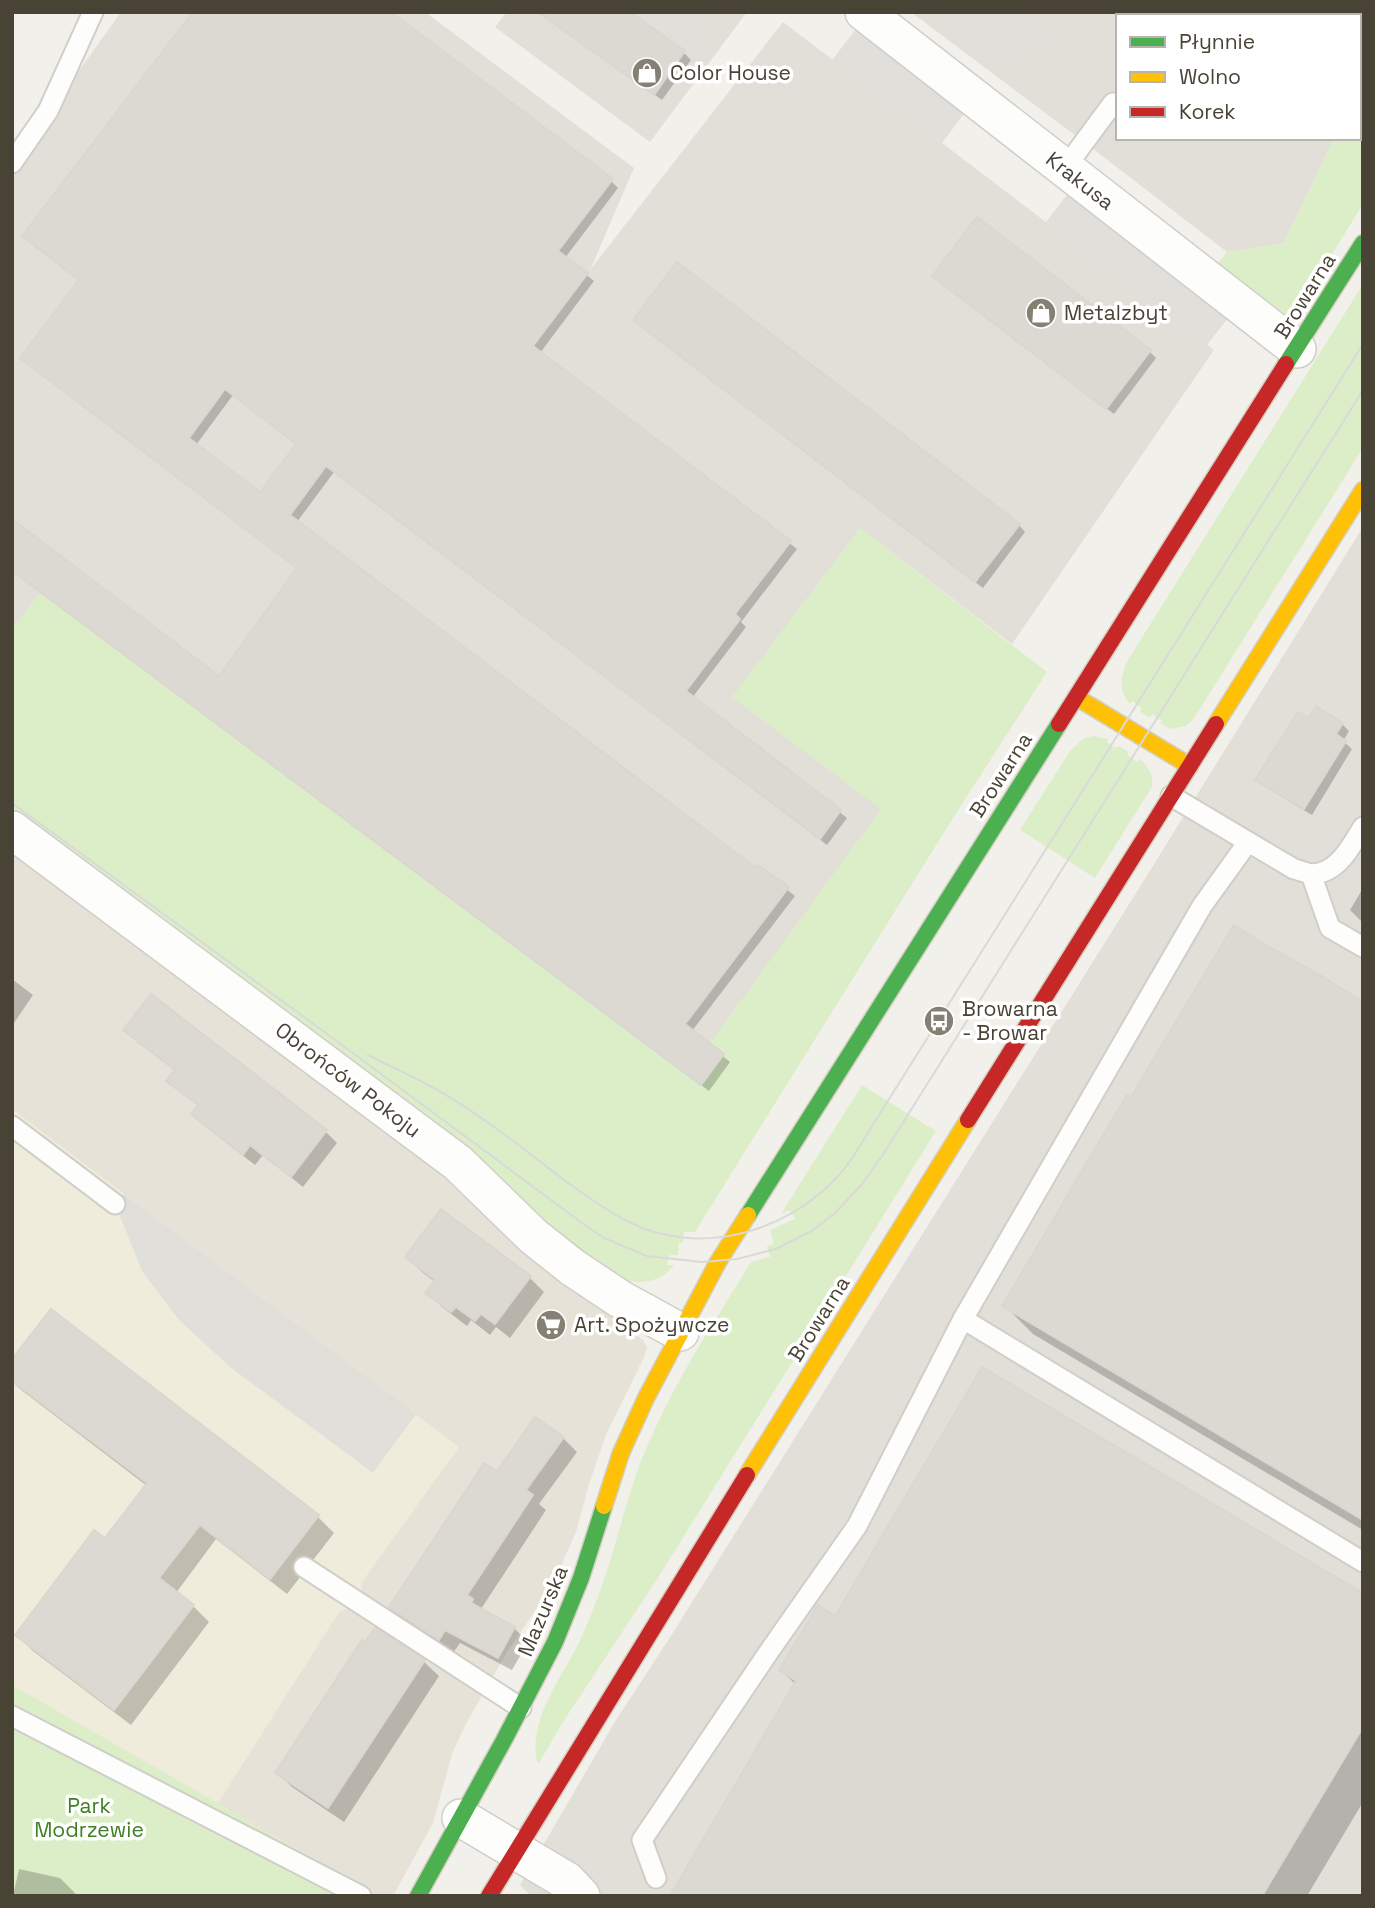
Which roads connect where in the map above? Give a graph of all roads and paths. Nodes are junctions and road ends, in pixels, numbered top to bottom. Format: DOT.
graph roads {
  1 [pos="93,12"];
  2 [pos="864,12"];
  3 [pos="1113,103"];
  4 [pos="12,163"];
  5 [pos="1065,168"];
  6 [pos="1363,243"];
  7 [pos="1297,349"];
  8 [pos="1363,490"];
  9 [pos="1076,697"];
  10 [pos="1190,766"];
  11 [pos="1171,796"];
  12 [pos="1363,827"];
  13 [pos="12,830"];
  14 [pos="1248,842"];
  15 [pos="1311,874"];
  16 [pos="1363,947"];
  17 [pos="12,1126"];
  18 [pos="115,1204"];
  19 [pos="963,1318"];
  20 [pos="680,1332"];
  21 [pos="1363,1562"];
  22 [pos="304,1567"];
  23 [pos="521,1708"];
  24 [pos="12,1716"];
  25 [pos="461,1818"];
  26 [pos="516,1850"];
  27 [pos="656,1878"];
  28 [pos="361,1896"];
  29 [pos="418,1896"];
  30 [pos="489,1896"];
  31 [pos="581,1896"];
  1 -- 4 [label="lane"];
  2 -- 5 [label="street, Krakusa"];
  3 -- 5 [label="lane"];
  5 -- 7 [label="street, Krakusa"];
  6 -- 7 [label="main road, Browarna"];
  7 -- 9 [label="main road, Browarna"];
  8 -- 10 [label="main road, Browarna"];
  9 -- 10 [label="main road"];
  9 -- 20 [label="main road, Browarna"];
  10 -- 11 [label="main road, Browarna"];
  11 -- 14 [label="lane"];
  11 -- 26 [label="main road, Browarna"];
  12 -- 15 [label="lane"];
  13 -- 20 [label="street, Obrońców Pokoju"];
  14 -- 15 [label="lane"];
  14 -- 19 [label="lane"];
  15 -- 16 [label="lane"];
  17 -- 18 [label="lane"];
  19 -- 21 [label="lane"];
  19 -- 27 [label="lane"];
  20 -- 23 [label="main road, Mazurska"];
  22 -- 23 [label="lane"];
  23 -- 25 [label="main road, Mazurska"];
  24 -- 28 [label="lane"];
  25 -- 26 [label="street"];
  25 -- 29 [label="main road, Mazurska"];
  26 -- 30 [label="main road"];
  26 -- 31 [label="street"];
}
